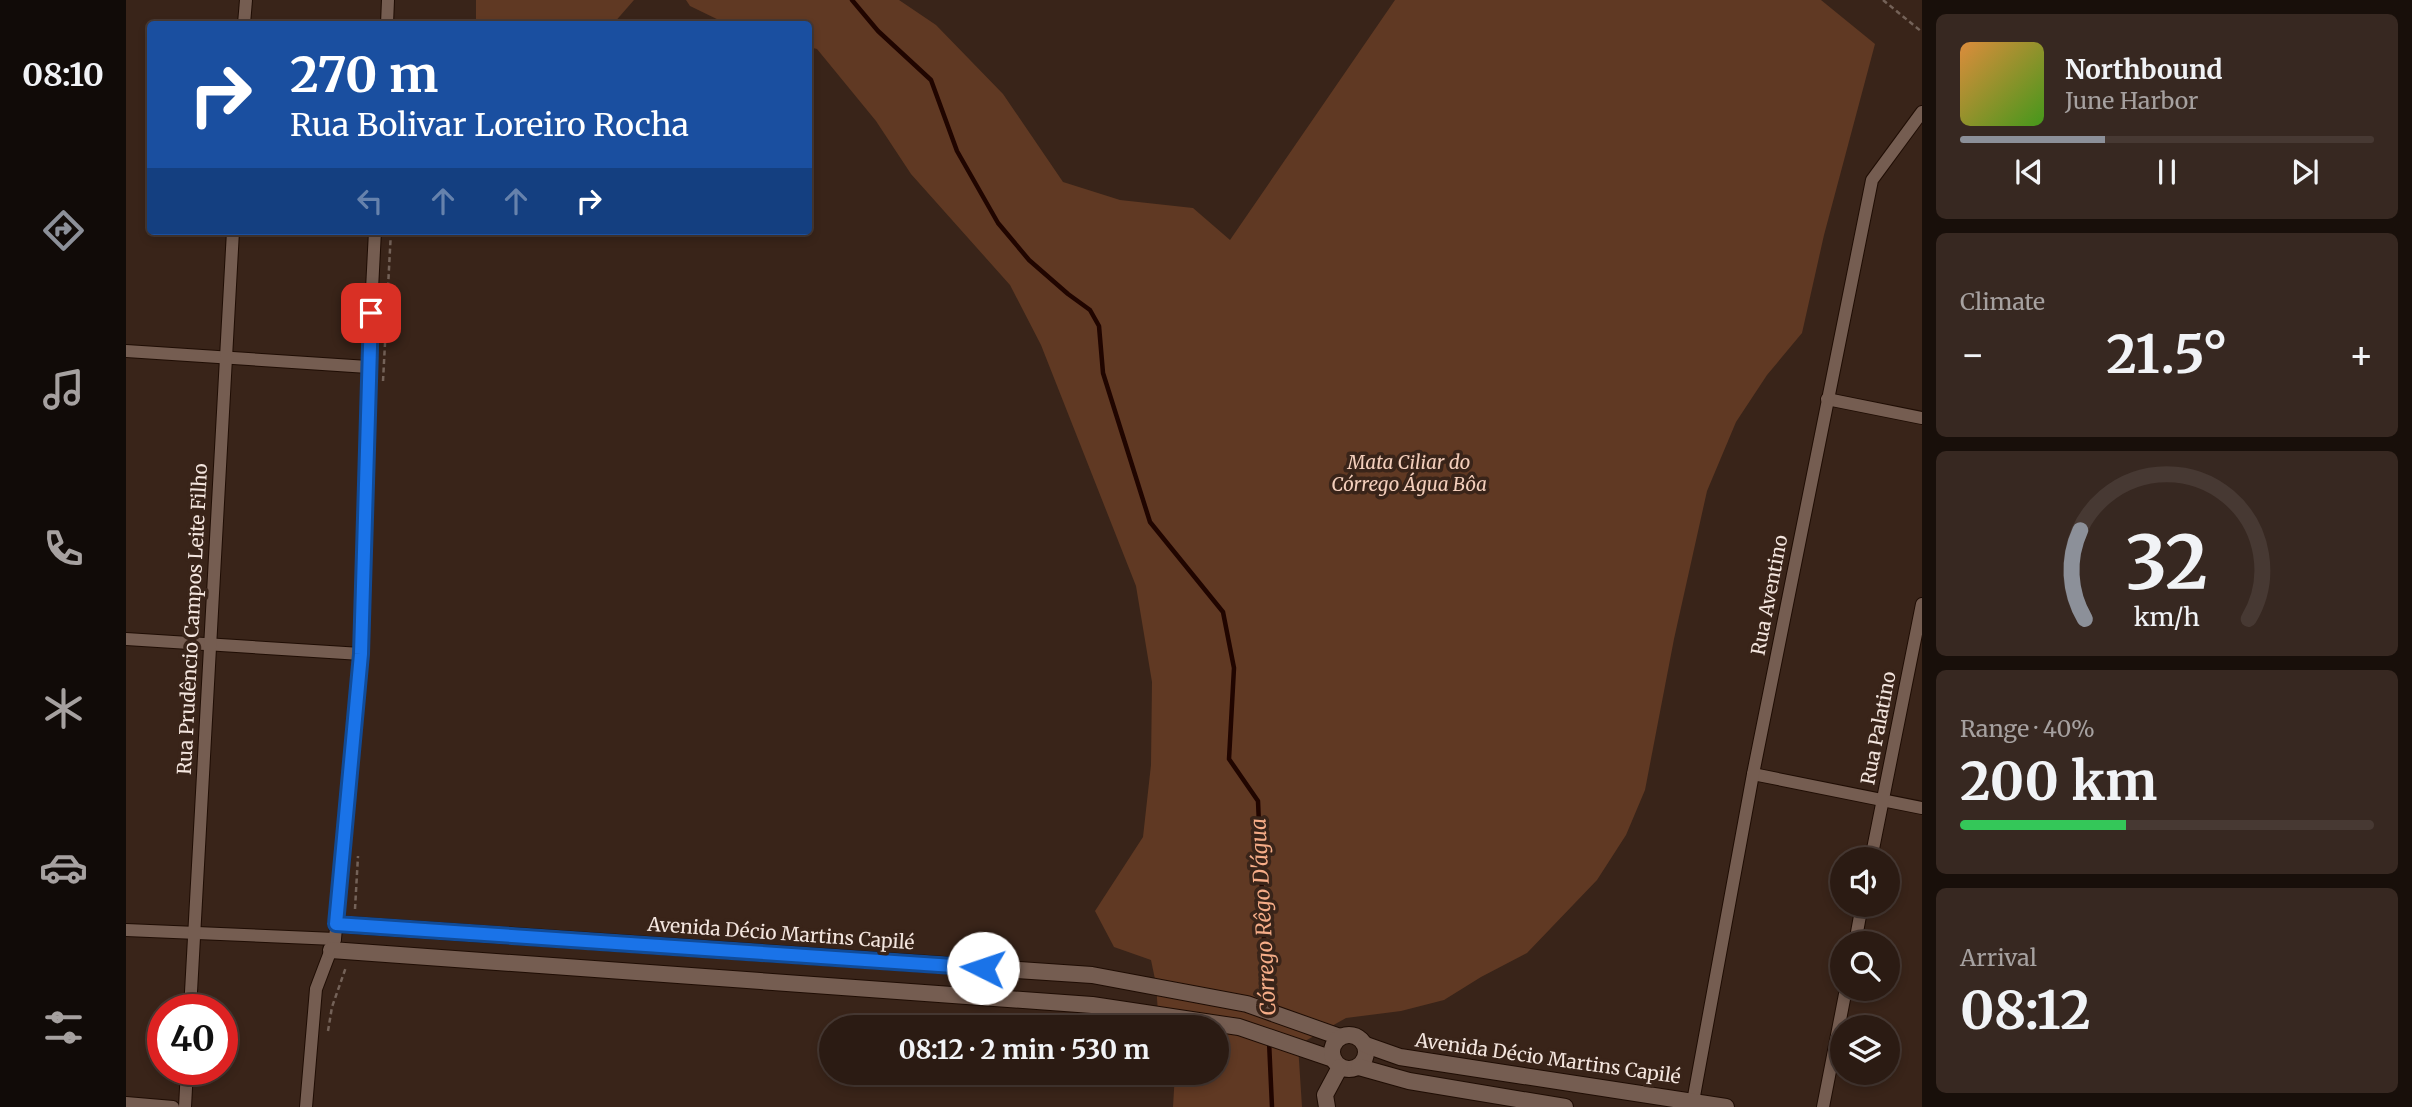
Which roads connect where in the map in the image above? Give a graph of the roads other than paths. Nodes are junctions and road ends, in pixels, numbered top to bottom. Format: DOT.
graph roads {
  1 [pos="246,0"];
  2 [pos="388,0"];
  3 [pos="244,21"];
  4 [pos="387,21"];
  5 [pos="1922,112"];
  6 [pos="233,235"];
  7 [pos="375,235"];
  8 [pos="126,351"];
  9 [pos="226,358"];
  10 [pos="368,367"];
  11 [pos="1827,399"];
  12 [pos="1922,418"];
  13 [pos="1922,604"];
  14 [pos="126,639"];
  15 [pos="210,644"];
  16 [pos="361,654"];
  17 [pos="1754,774"];
  18 [pos="1882,801"];
  19 [pos="1922,808"];
  20 [pos="1873,847"];
  21 [pos="126,930"];
  22 [pos="194,933"];
  23 [pos="334,937"];
  24 [pos="191,994"];
  25 [pos="1844,1001"];
  26 [pos="1340,1037"];
  27 [pos="1366,1045"];
  28 [pos="1337,1063"];
  29 [pos="1359,1067"];
  30 [pos="186,1085"];
  31 [pos="126,1103"];
  32 [pos="1693,1104"];
  33 [pos="173,1107"];
  34 [pos="184,1107"];
  35 [pos="306,1107"];
  36 [pos="1327,1107"];
  37 [pos="1564,1107"];
  38 [pos="1726,1107"];
  39 [pos="1823,1107"];
  1 -- 3 [label="street"];
  2 -- 4 [label="street"];
  5 -- 11 [label="street, Rua Aventino"];
  6 -- 9 [label="street, Rua Prudêncio Campos Leite Filho"];
  7 -- 10 [label="street"];
  8 -- 9 [label="street"];
  9 -- 10 [label="street"];
  9 -- 15 [label="street, Rua Prudêncio Campos Leite Filho"];
  10 -- 16 [label="street"];
  11 -- 12 [label="street"];
  11 -- 17 [label="street, Rua Aventino"];
  13 -- 18 [label="street, Rua Palatino"];
  14 -- 15 [label="street"];
  15 -- 16 [label="street"];
  15 -- 22 [label="street, Rua Prudêncio Campos Leite Filho"];
  16 -- 23 [label="street"];
  17 -- 18 [label="street"];
  17 -- 32 [label="street, Rua Aventino"];
  18 -- 19 [label="street"];
  18 -- 20 [label="street, Rua Palatino"];
  21 -- 22 [label="street"];
  22 -- 23 [label="street"];
  22 -- 24 [label="street, Rua Prudêncio Campos Leite Filho"];
  23 -- 26 [label="street, Avenida Décio Martins Capilé"];
  23 -- 28 [label="street"];
  23 -- 35 [label="street"];
  25 -- 39 [label="street"];
  26 -- 27 [label="street, Avenida Décio Martins Capilé"];
  26 -- 28 [label="street"];
  27 -- 29 [label="street"];
  27 -- 32 [label="street, Avenida Décio Martins Capilé"];
  28 -- 29 [label="street"];
  28 -- 36 [label="street"];
  29 -- 37 [label="street"];
  30 -- 34 [label="street"];
  31 -- 33 [label="street"];
  32 -- 38 [label="street, Avenida Décio Martins Capilé"];
}
